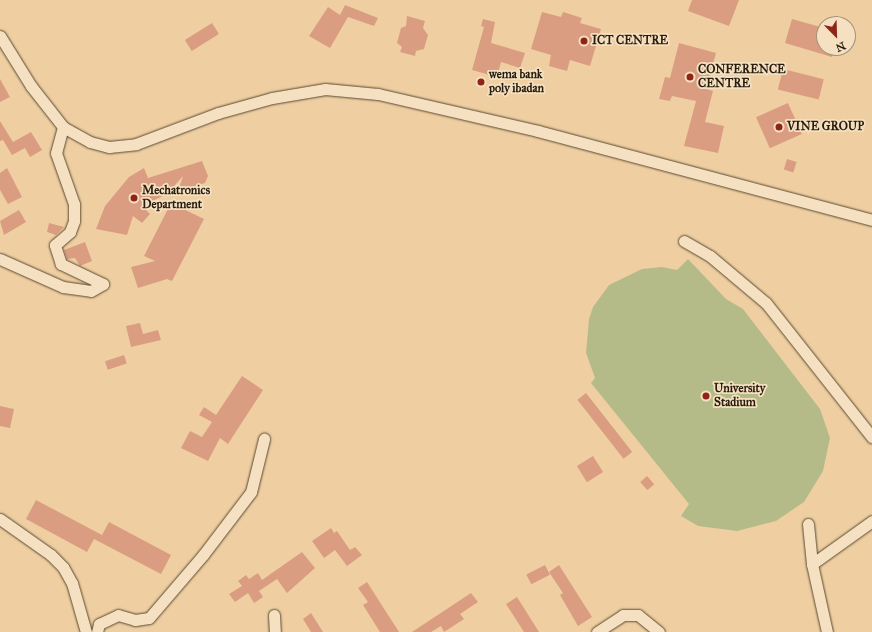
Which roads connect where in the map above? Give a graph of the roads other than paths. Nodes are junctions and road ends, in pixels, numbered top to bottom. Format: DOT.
graph roads {
  1 [pos="2,43"];
  2 [pos="63,127"];
  3 [pos="872,220"];
  4 [pos="684,241"];
  5 [pos="0,259"];
  6 [pos="872,437"];
  7 [pos="264,439"];
  8 [pos="0,519"];
  9 [pos="872,521"];
  10 [pos="808,524"];
  11 [pos="812,564"];
  12 [pos="274,616"];
  13 [pos="86,632"];
  14 [pos="96,632"];
  15 [pos="275,632"];
  16 [pos="598,632"];
  17 [pos="659,632"];
  18 [pos="826,632"];
  1 -- 2 [label="street"];
  2 -- 3 [label="street"];
  2 -- 5 [label="street"];
  4 -- 6 [label="street"];
  7 -- 14 [label="street"];
  8 -- 13 [label="street"];
  9 -- 11 [label="street"];
  10 -- 11 [label="street"];
  11 -- 18 [label="street"];
  12 -- 15 [label="street"];
  16 -- 17 [label="street"];
}
